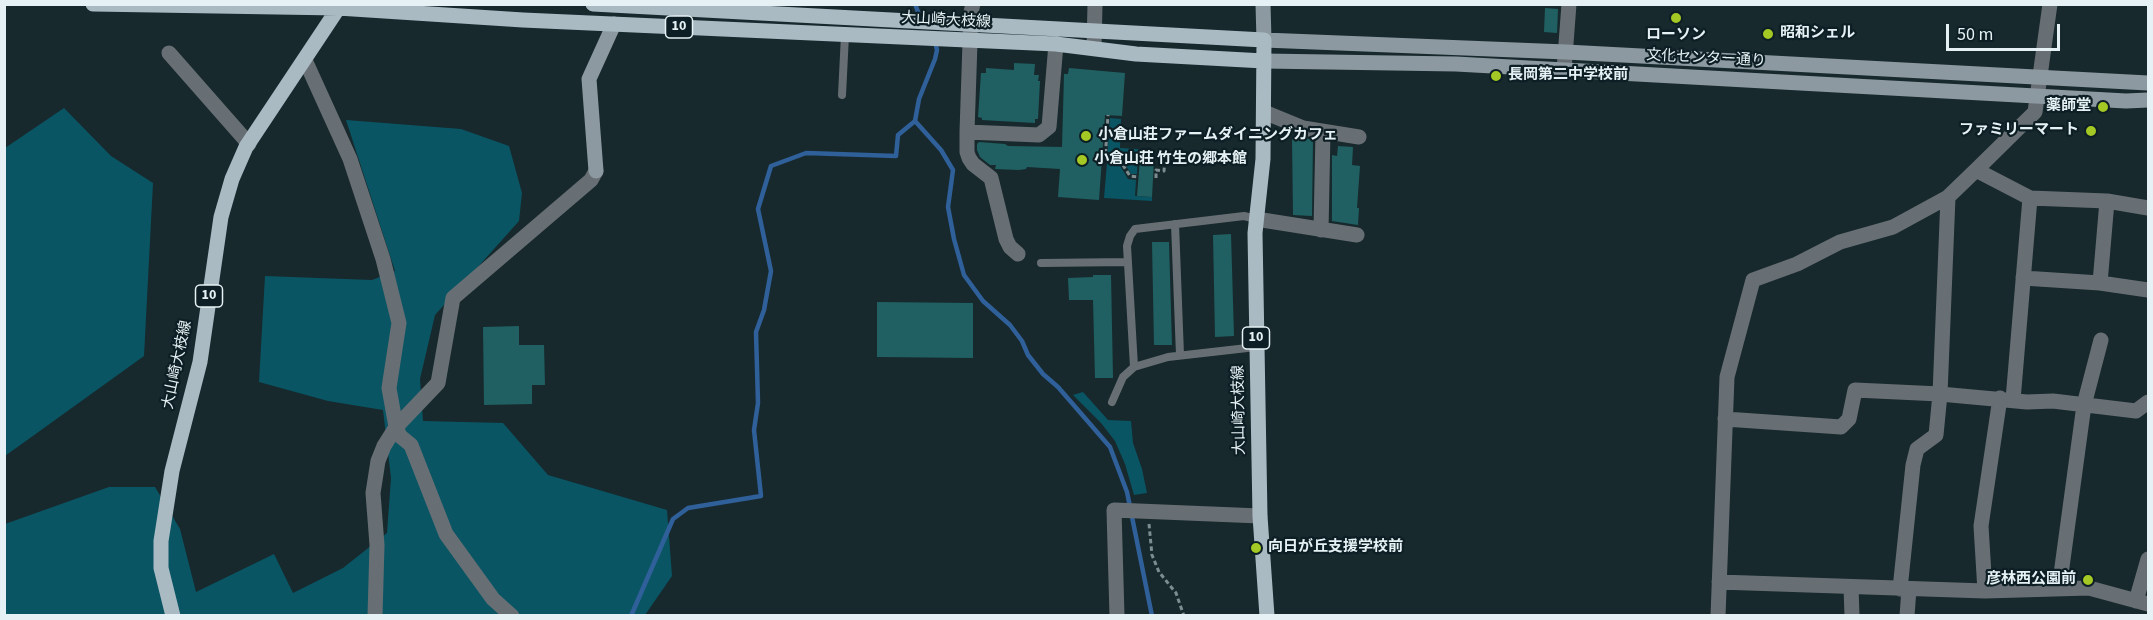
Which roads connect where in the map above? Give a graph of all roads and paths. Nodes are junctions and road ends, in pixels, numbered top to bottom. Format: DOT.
graph roads {
  1 [pos="93,4"];
  2 [pos="593,4"];
  3 [pos="973,4"];
  4 [pos="1095,4"];
  5 [pos="1263,4"];
  6 [pos="1569,4"];
  7 [pos="2050,4"];
  8 [pos="340,6"];
  9 [pos="624,6"];
  10 [pos="614,24"];
  11 [pos="971,24"];
  12 [pos="1095,31"];
  13 [pos="845,35"];
  14 [pos="970,40"];
  15 [pos="1263,40"];
  16 [pos="1056,44"];
  17 [pos="1094,48"];
  18 [pos="1566,52"];
  19 [pos="169,53"];
  20 [pos="305,60"];
  21 [pos="1264,61"];
  22 [pos="1564,70"];
  23 [pos="2041,76"];
  24 [pos="2148,82"];
  25 [pos="842,95"];
  26 [pos="2038,96"];
  27 [pos="2148,100"];
  28 [pos="1264,112"];
  29 [pos="1108,116"];
  30 [pos="968,132"];
  31 [pos="1323,132"];
  32 [pos="1359,137"];
  33 [pos="249,144"];
  34 [pos="1246,163"];
  35 [pos="1976,170"];
  36 [pos="1138,177"];
  37 [pos="1156,178"];
  38 [pos="1948,196"];
  39 [pos="2030,198"];
  40 [pos="2107,201"];
  41 [pos="2148,208"];
  42 [pos="1256,219"];
  43 [pos="1175,224"];
  44 [pos="1321,230"];
  45 [pos="1357,236"];
  46 [pos="1018,254"];
  47 [pos="1128,262"];
  48 [pos="1041,263"];
  49 [pos="2023,278"];
  50 [pos="2100,284"];
  51 [pos="2148,290"];
  52 [pos="2101,340"];
  53 [pos="1257,347"];
  54 [pos="1180,355"];
  55 [pos="1134,367"];
  56 [pos="1940,394"];
  57 [pos="2006,399"];
  58 [pos="1112,402"];
  59 [pos="2148,402"];
  60 [pos="2084,405"];
  61 [pos="1725,419"];
  62 [pos="396,427"];
  63 [pos="1148,511"];
  64 [pos="1260,516"];
  65 [pos="2148,560"];
  66 [pos="1719,582"];
  67 [pos="1851,587"];
  68 [pos="1905,589"];
  69 [pos="2059,589"];
  70 [pos="1985,591"];
  71 [pos="2142,602"];
  72 [pos="172,615"];
  73 [pos="375,615"];
  74 [pos="512,615"];
  75 [pos="1117,615"];
  76 [pos="1184,615"];
  77 [pos="1267,615"];
  78 [pos="1718,615"];
  79 [pos="1852,615"];
  80 [pos="1907,615"];
  1 -- 8 [label="main road, 大山崎大枝線 / 10"];
  2 -- 9 [label="main road, 大山崎大枝線 / 10"];
  3 -- 11 [label="street"];
  4 -- 12 [label="street"];
  5 -- 15 [label="street"];
  6 -- 18 [label="street"];
  7 -- 23 [label="street"];
  8 -- 10 [label="main road, 大山崎大枝線 / 10"];
  8 -- 20 [label="main road, 大山崎大枝線 / 10"];
  9 -- 10 [label="street"];
  9 -- 11 [label="main road, 大山崎大枝線 / 10"];
  10 -- 13 [label="main road, 大山崎大枝線 / 10"];
  10 -- 62 [label="street"];
  11 -- 12 [label="main road, 大山崎大枝線 / 10"];
  11 -- 14 [label="street"];
  12 -- 15 [label="main road, 大山崎大枝線 / 10"];
  12 -- 17 [label="street"];
  13 -- 14 [label="main road, 大山崎大枝線 / 10"];
  13 -- 25 [label="lane"];
  14 -- 16 [label="main road, 大山崎大枝線 / 10"];
  14 -- 30 [label="street"];
  15 -- 18 [label="street, 文化センター通り"];
  15 -- 21 [label="main road, 大山崎大枝線 / 10"];
  16 -- 17 [label="main road, 大山崎大枝線 / 10"];
  16 -- 30 [label="street"];
  17 -- 21 [label="main road, 大山崎大枝線 / 10"];
  18 -- 22 [label="street"];
  18 -- 23 [label="street, 文化センター通り"];
  19 -- 33 [label="street"];
  20 -- 33 [label="main road, 大山崎大枝線 / 10"];
  20 -- 62 [label="street"];
  21 -- 22 [label="street, 文化センター通り"];
  21 -- 28 [label="main road, 大山崎大枝線 / 10"];
  22 -- 26 [label="street, 文化センター通り"];
  23 -- 24 [label="street, 文化センター通り"];
  23 -- 26 [label="street"];
  26 -- 27 [label="street, 文化センター通り"];
  26 -- 35 [label="street"];
  28 -- 31 [label="street"];
  28 -- 42 [label="main road, 大山崎大枝線 / 10"];
  29 -- 36 [label="path"];
  30 -- 46 [label="street"];
  31 -- 32 [label="street"];
  31 -- 44 [label="street"];
  33 -- 72 [label="main road, 大山崎大枝線 / 10"];
  34 -- 37 [label="path"];
  35 -- 38 [label="street"];
  35 -- 39 [label="street"];
  38 -- 56 [label="street"];
  38 -- 61 [label="street"];
  39 -- 40 [label="street"];
  39 -- 49 [label="street"];
  40 -- 41 [label="street"];
  40 -- 50 [label="street"];
  42 -- 43 [label="lane"];
  42 -- 44 [label="street"];
  42 -- 53 [label="main road, 大山崎大枝線 / 10"];
  43 -- 47 [label="lane"];
  43 -- 54 [label="lane"];
  44 -- 45 [label="street"];
  47 -- 48 [label="lane"];
  47 -- 55 [label="lane"];
  49 -- 50 [label="street"];
  49 -- 57 [label="street"];
  50 -- 51 [label="street"];
  52 -- 60 [label="street"];
  53 -- 54 [label="lane"];
  53 -- 64 [label="main road, 大山崎大枝線 / 10"];
  54 -- 55 [label="lane"];
  55 -- 58 [label="lane"];
  56 -- 57 [label="street"];
  56 -- 61 [label="street"];
  56 -- 68 [label="street"];
  57 -- 60 [label="street"];
  57 -- 70 [label="street"];
  59 -- 60 [label="street"];
  60 -- 69 [label="street"];
  61 -- 66 [label="street"];
  62 -- 73 [label="street"];
  62 -- 74 [label="street"];
  63 -- 64 [label="street"];
  63 -- 75 [label="street"];
  63 -- 76 [label="path"];
  64 -- 77 [label="main road, 大山崎大枝線 / 10"];
  65 -- 71 [label="street"];
  66 -- 67 [label="street"];
  66 -- 78 [label="street"];
  67 -- 68 [label="street"];
  67 -- 79 [label="street"];
  68 -- 70 [label="street"];
  68 -- 80 [label="street"];
  69 -- 70 [label="street"];
  69 -- 71 [label="street"];
}
